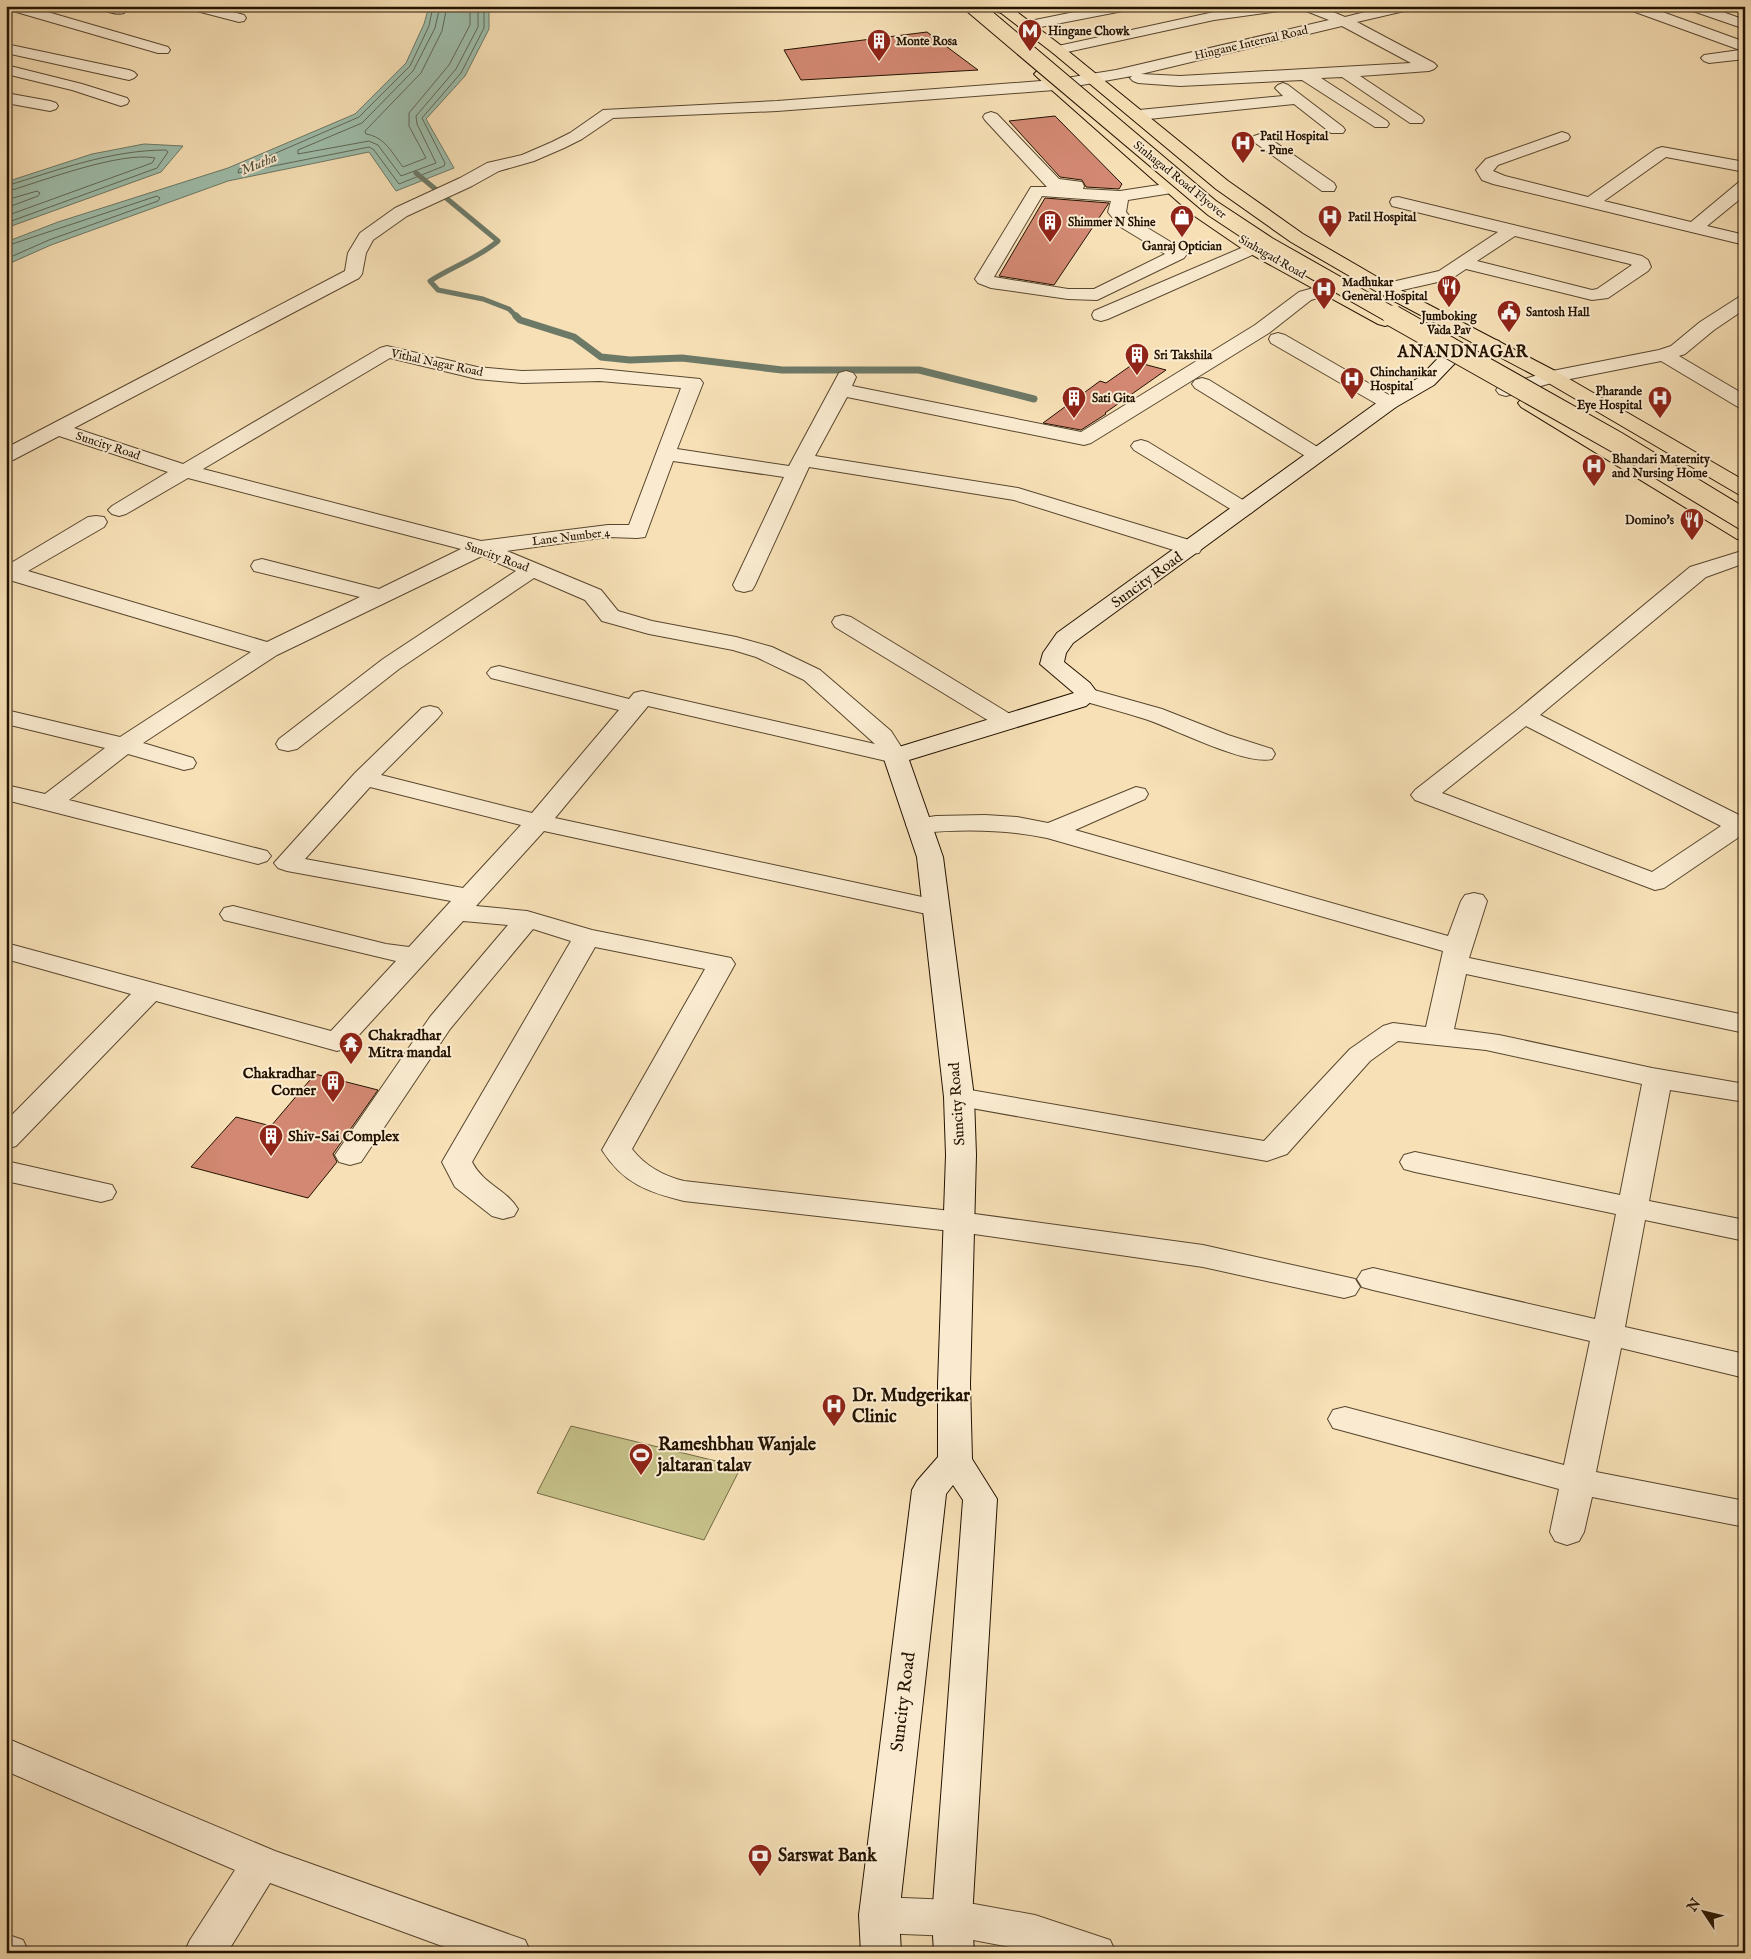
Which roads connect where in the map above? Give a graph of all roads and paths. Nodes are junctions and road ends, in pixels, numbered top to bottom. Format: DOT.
graph roads {
  1 [pos="10,6"];
  2 [pos="194,6"];
  3 [pos="965,6"];
  4 [pos="973,6"];
  5 [pos="1128,6"];
  6 [pos="1286,6"];
  7 [pos="1306,6"];
  8 [pos="1408,6"];
  9 [pos="1632,6"];
  10 [pos="1692,6"];
  11 [pos="1001,7"];
  12 [pos="1745,15"];
  13 [pos="239,18"];
  14 [pos="1727,18"];
  15 [pos="1343,21"];
  16 [pos="1173,24"];
  17 [pos="1745,25"];
  18 [pos="1025,26"];
  19 [pos="1745,47"];
  20 [pos="6,48"];
  21 [pos="1228,48"];
  22 [pos="163,50"];
  23 [pos="1058,50"];
  24 [pos="1745,54"];
  25 [pos="1708,58"];
  26 [pos="6,69"];
  27 [pos="1346,73"];
  28 [pos="128,75"];
  29 [pos="1116,75"];
  30 [pos="1305,75"];
  31 [pos="1268,77"];
  32 [pos="1094,79"];
  33 [pos="1054,85"];
  34 [pos="6,98"];
  35 [pos="1296,99"];
  36 [pos="121,101"];
  37 [pos="50,106"];
  38 [pos="1139,115"];
  39 [pos="991,117"];
  40 [pos="1416,120"];
  41 [pos="1381,124"];
  42 [pos="1337,130"];
  43 [pos="1562,137"];
  44 [pos="1260,139"];
  45 [pos="1745,167"];
  46 [pos="1168,184"];
  47 [pos="1745,186"];
  48 [pos="1328,187"];
  49 [pos="1120,196"];
  50 [pos="1398,202"];
  51 [pos="1591,202"];
  52 [pos="1694,228"];
  53 [pos="1512,230"];
  54 [pos="1745,240"];
  55 [pos="1253,248"];
  56 [pos="1463,263"];
  57 [pos="1328,288"];
  58 [pos="1385,289"];
  59 [pos="1745,301"];
  60 [pos="1101,315"];
  61 [pos="1278,338"];
  62 [pos="1492,345"];
  63 [pos="1664,355"];
  64 [pos="1450,356"];
  65 [pos="1552,377"];
  66 [pos="1202,384"];
  67 [pos="1506,390"];
  68 [pos="1389,403"];
  69 [pos="1745,403"];
  70 [pos="57,429"];
  71 [pos="1142,446"];
  72 [pos="667,454"];
  73 [pos="1317,455"];
  74 [pos="6,456"];
  75 [pos="799,467"];
  76 [pos="185,471"];
  77 [pos="1745,490"];
  78 [pos="1244,509"];
  79 [pos="120,510"];
  80 [pos="1745,511"];
  81 [pos="1745,520"];
  82 [pos="96,522"];
  83 [pos="1745,534"];
  84 [pos="481,548"];
  85 [pos="1191,548"];
  86 [pos="1745,556"];
  87 [pos="262,566"];
  88 [pos="532,570"];
  89 [pos="744,586"];
  90 [pos="13,587"];
  91 [pos="381,596"];
  92 [pos="843,622"];
  93 [pos="269,650"];
  94 [pos="499,673"];
  95 [pos="1086,695"];
  96 [pos="634,707"];
  97 [pos="430,713"];
  98 [pos="1524,716"];
  99 [pos="6,717"];
  100 [pos="1007,722"];
  101 [pos="124,744"];
  102 [pos="288,744"];
  103 [pos="1263,754"];
  104 [pos="895,756"];
  105 [pos="184,763"];
  106 [pos="364,778"];
  107 [pos="6,792"];
  108 [pos="1136,794"];
  109 [pos="50,803"];
  110 [pos="538,822"];
  111 [pos="919,825"];
  112 [pos="1742,826"];
  113 [pos="1051,831"];
  114 [pos="258,856"];
  115 [pos="1474,901"];
  116 [pos="463,905"];
  117 [pos="936,908"];
  118 [pos="233,914"];
  119 [pos="527,920"];
  120 [pos="587,937"];
  121 [pos="6,951"];
  122 [pos="1456,955"];
  123 [pos="415,956"];
  124 [pos="151,990"];
  125 [pos="1745,1024"];
  126 [pos="1438,1038"];
  127 [pos="1657,1080"];
  128 [pos="1745,1093"];
  129 [pos="959,1097"];
  130 [pos="6,1138"];
  131 [pos="350,1154"];
  132 [pos="1415,1162"];
  133 [pos="6,1171"];
  134 [pos="101,1192"];
  135 [pos="1632,1208"];
  136 [pos="503,1209"];
  137 [pos="960,1222"];
  138 [pos="1745,1232"];
  139 [pos="1608,1333"];
  140 [pos="1745,1366"];
  141 [pos="1344,1419"];
  142 [pos="955,1460"];
  143 [pos="1577,1481"];
  144 [pos="1745,1514"];
  145 [pos="1567,1532"];
  146 [pos="6,1754"];
  147 [pos="261,1863"];
  148 [pos="880,1934"];
  149 [pos="953,1935"];
  150 [pos="204,1953"];
  151 [pos="511,1953"];
  152 [pos="1096,1953"];
  1 -- 22 [label="street"];
  2 -- 13 [label="street"];
  3 -- 33 [label="main road, Sinhagad Road"];
  4 -- 81 [label="main road, Sinhagad Road Flyover, bridge"];
  5 -- 18 [label="street"];
  6 -- 16 [label="street"];
  7 -- 15 [label="street"];
  8 -- 15 [label="street, Hingane Internal Road"];
  9 -- 19 [label="street"];
  10 -- 14 [label="street"];
  11 -- 18 [label="main road, Sinhagad Road"];
  11 -- 80 [label="main road, Sinhagad Road Flyover"];
  12 -- 14 [label="street"];
  14 -- 17 [label="street"];
  15 -- 21 [label="street, Hingane Internal Road"];
  15 -- 27 [label="street"];
  16 -- 21 [label="street"];
  16 -- 23 [label="street"];
  18 -- 23 [label="main road, Sinhagad Road"];
  20 -- 28 [label="street"];
  21 -- 29 [label="street, Hingane Internal Road"];
  23 -- 32 [label="main road, Sinhagad Road"];
  24 -- 25 [label="street"];
  26 -- 36 [label="street"];
  27 -- 30 [label="street"];
  27 -- 40 [label="street"];
  29 -- 31 [label="street"];
  29 -- 32 [label="street, Hingane Internal Road"];
  30 -- 31 [label="street"];
  30 -- 41 [label="street"];
  31 -- 35 [label="street"];
  32 -- 33 [label="street, Hingane Internal Road"];
  32 -- 38 [label="main road, Sinhagad Road"];
  33 -- 46 [label="main road, Sinhagad Road"];
  33 -- 70 [label="street, Hingane Internal Road"];
  34 -- 37 [label="street"];
  35 -- 38 [label="street"];
  35 -- 42 [label="street"];
  38 -- 58 [label="main road, Sinhagad Road"];
  39 -- 46 [label="street"];
  43 -- 51 [label="street"];
  44 -- 48 [label="street"];
  45 -- 51 [label="street"];
  46 -- 49 [label="street"];
  46 -- 55 [label="main road, Sinhagad Road"];
  47 -- 52 [label="street"];
  49 -- 49 [label="street"];
  50 -- 53 [label="street"];
  51 -- 52 [label="street"];
  52 -- 54 [label="street"];
  53 -- 56 [label="street"];
  53 -- 56 [label="street"];
  55 -- 57 [label="main road, Sinhagad Road"];
  55 -- 60 [label="street"];
  56 -- 58 [label="street"];
  57 -- 64 [label="main road, Sinhagad Road"];
  57 -- 75 [label="street"];
  58 -- 62 [label="main road, Sinhagad Road"];
  59 -- 63 [label="street"];
  61 -- 68 [label="street"];
  62 -- 64 [label="street"];
  62 -- 65 [label="main road, Sinhagad Road"];
  63 -- 65 [label="street"];
  63 -- 69 [label="street"];
  64 -- 67 [label="main road, Sinhagad Road"];
  64 -- 68 [label="street, Suncity Road"];
  65 -- 67 [label="street"];
  65 -- 77 [label="main road, Sinhagad Road"];
  66 -- 73 [label="street"];
  67 -- 83 [label="main road, Sinhagad Road"];
  68 -- 73 [label="street, Suncity Road"];
  70 -- 74 [label="street, Hingane Internal Road"];
  70 -- 76 [label="street, Suncity Road"];
  71 -- 78 [label="street"];
  72 -- 75 [label="street"];
  72 -- 76 [label="street, Vithal Nagar Road"];
  72 -- 84 [label="street, Lane Number 4"];
  73 -- 78 [label="street, Suncity Road"];
  75 -- 85 [label="street"];
  75 -- 89 [label="street"];
  76 -- 79 [label="street, Vithal Nagar Road"];
  76 -- 84 [label="street, Suncity Road"];
  78 -- 85 [label="street, Suncity Road"];
  82 -- 90 [label="street"];
  84 -- 88 [label="street, Suncity Road"];
  84 -- 91 [label="street"];
  85 -- 95 [label="street, Suncity Road"];
  86 -- 98 [label="street"];
  87 -- 91 [label="street"];
  88 -- 102 [label="street"];
  88 -- 104 [label="street, Suncity Road"];
  90 -- 93 [label="street"];
  91 -- 93 [label="street"];
  92 -- 100 [label="street"];
  93 -- 101 [label="street"];
  94 -- 96 [label="street"];
  95 -- 100 [label="street"];
  95 -- 103 [label="street"];
  96 -- 104 [label="street"];
  96 -- 110 [label="street"];
  97 -- 106 [label="street"];
  98 -- 112 [label="street"];
  98 -- 112 [label="street"];
  99 -- 101 [label="street"];
  100 -- 104 [label="street"];
  101 -- 105 [label="street"];
  101 -- 109 [label="street"];
  104 -- 111 [label="street, Suncity Road"];
  106 -- 110 [label="street"];
  106 -- 116 [label="street"];
  107 -- 109 [label="street"];
  108 -- 113 [label="street"];
  109 -- 114 [label="street"];
  110 -- 116 [label="street"];
  110 -- 117 [label="street"];
  111 -- 113 [label="street"];
  111 -- 117 [label="street, Suncity Road"];
  113 -- 122 [label="street"];
  115 -- 122 [label="street"];
  116 -- 119 [label="street"];
  116 -- 123 [label="street"];
  117 -- 129 [label="street, Suncity Road"];
  118 -- 123 [label="street"];
  119 -- 120 [label="street"];
  119 -- 131 [label="street"];
  120 -- 136 [label="street"];
  120 -- 137 [label="street"];
  121 -- 124 [label="street"];
  122 -- 125 [label="street"];
  122 -- 126 [label="street"];
  123 -- 124 [label="street"];
  124 -- 130 [label="street"];
  126 -- 127 [label="street"];
  126 -- 129 [label="street"];
  127 -- 128 [label="street"];
  127 -- 135 [label="street"];
  129 -- 137 [label="street, Suncity Road"];
  132 -- 135 [label="street"];
  133 -- 134 [label="street"];
  135 -- 138 [label="street"];
  135 -- 139 [label="street"];
  137 -- 139 [label="street"];
  137 -- 142 [label="street, Suncity Road"];
  139 -- 140 [label="street"];
  139 -- 143 [label="street"];
  141 -- 143 [label="street"];
  142 -- 148 [label="street, Suncity Road"];
  142 -- 149 [label="street"];
  143 -- 144 [label="street"];
  143 -- 145 [label="street"];
  146 -- 147 [label="street"];
  147 -- 150 [label="street"];
  147 -- 151 [label="street"];
  148 -- 149 [label="street"];
  149 -- 152 [label="street"];
}
